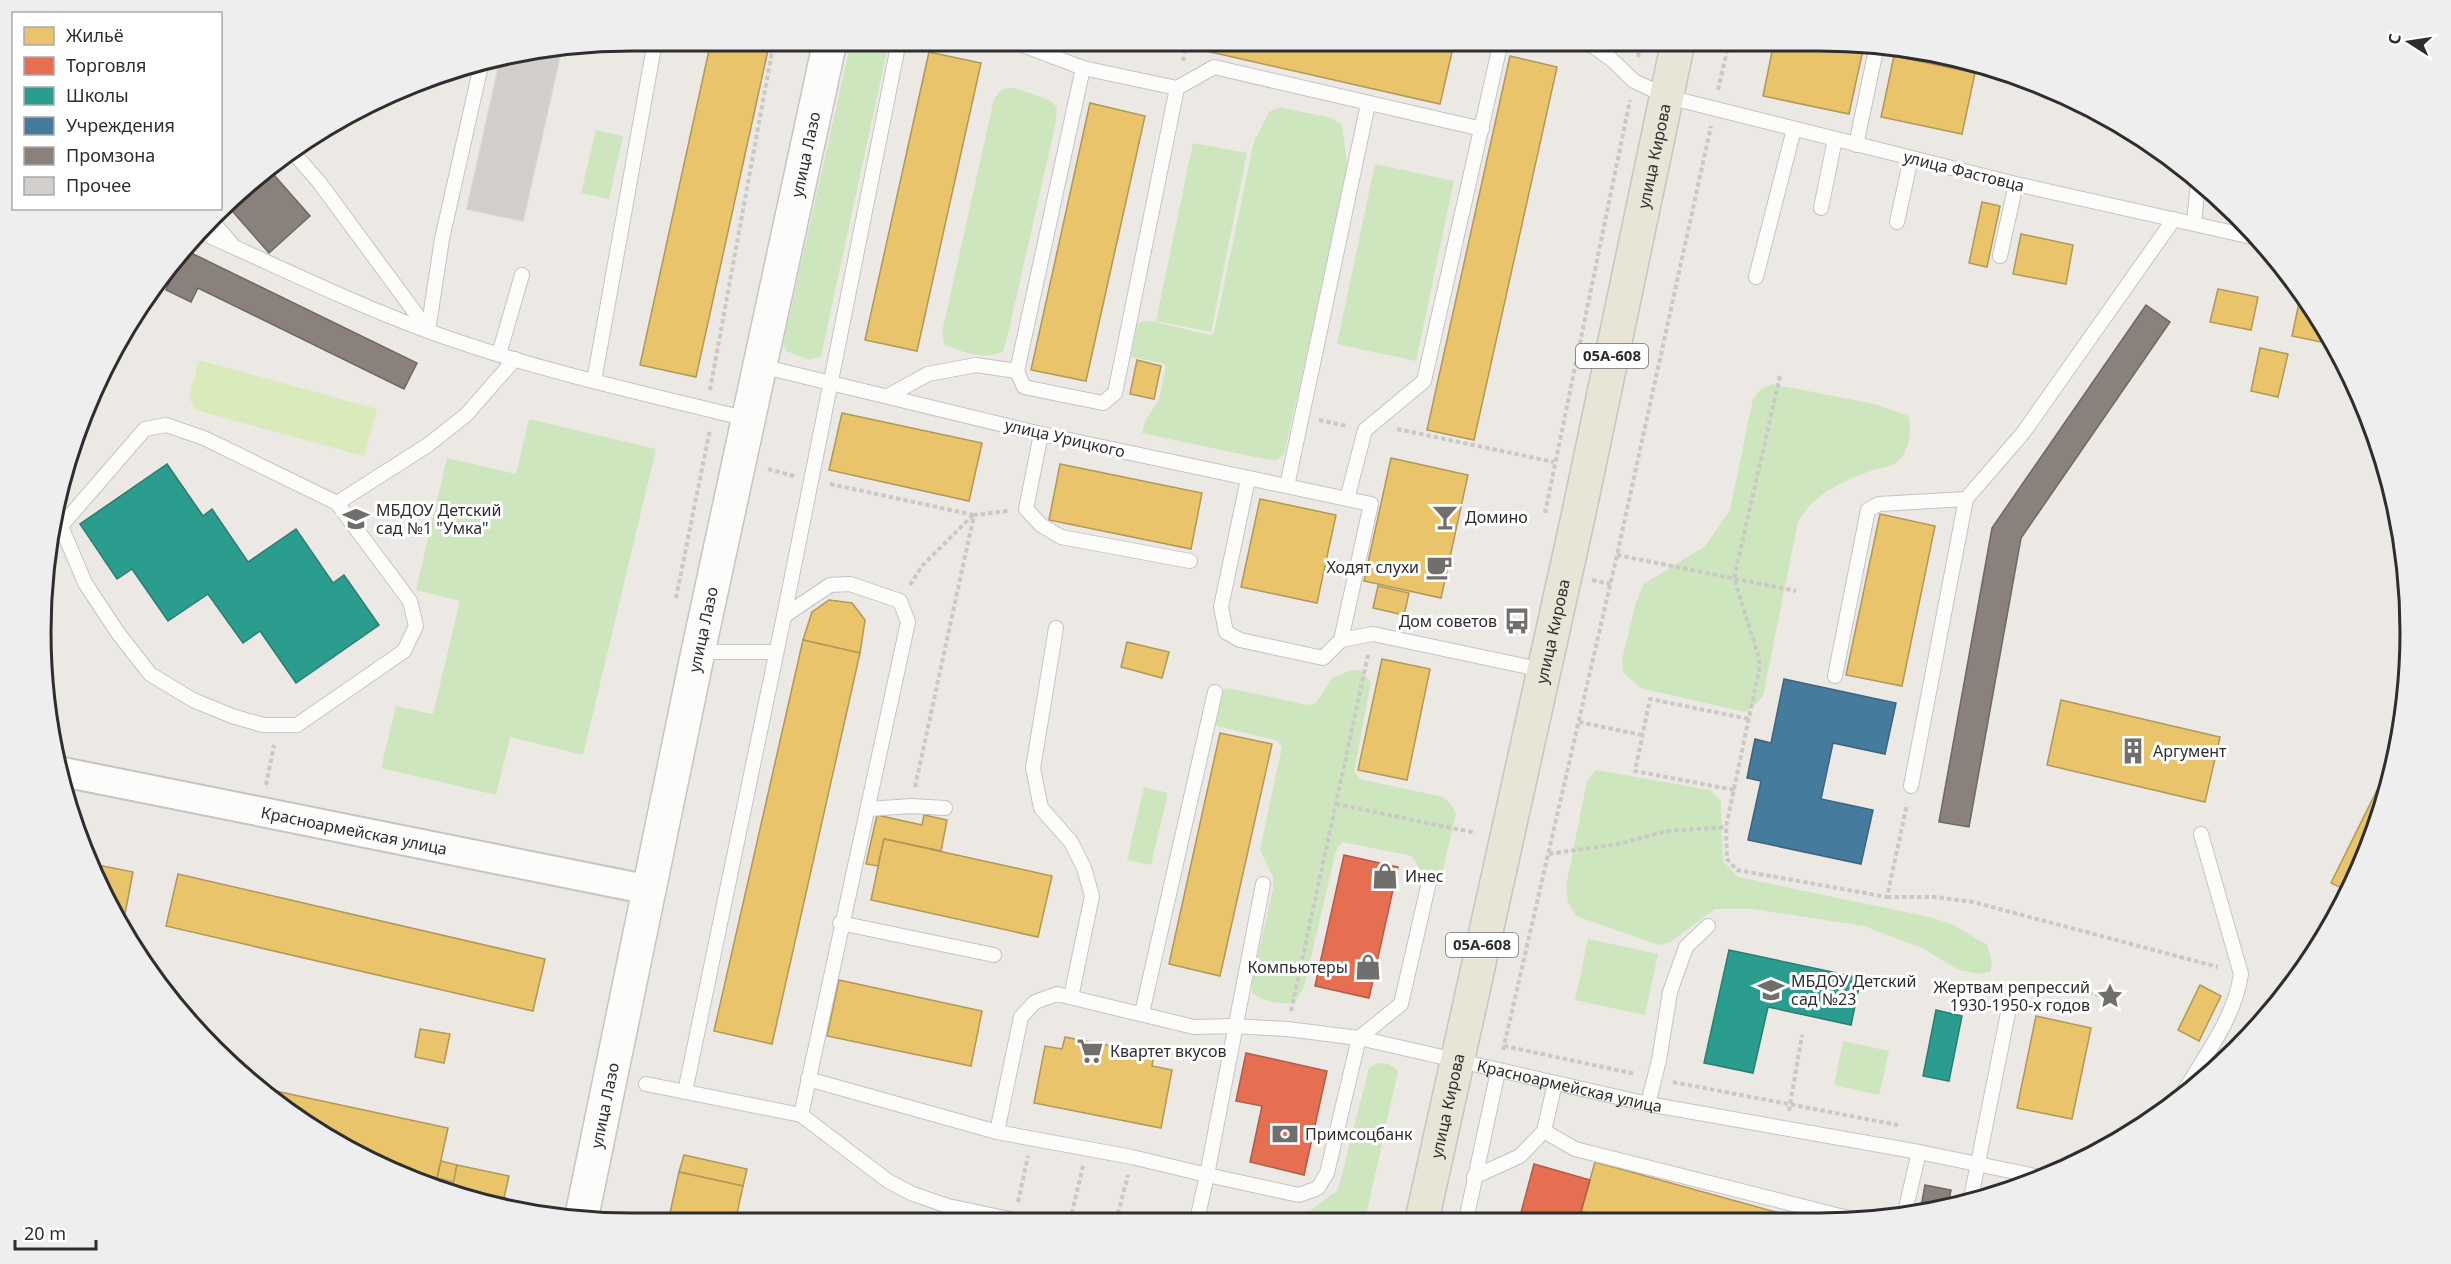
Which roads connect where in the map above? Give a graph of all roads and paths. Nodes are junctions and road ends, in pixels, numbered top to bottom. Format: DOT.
graph roads {
  1 [pos="653,51"];
  2 [pos="772,51"];
  3 [pos="828,51"];
  4 [pos="897,51"];
  5 [pos="1038,51"];
  6 [pos="1499,51"];
  7 [pos="1600,51"];
  8 [pos="1639,51"];
  9 [pos="1676,51"];
  10 [pos="1727,51"];
  11 [pos="1875,54"];
  12 [pos="1083,68"];
  13 [pos="480,72"];
  14 [pos="1634,81"];
  15 [pos="1177,88"];
  16 [pos="1668,97"];
  17 [pos="1368,104"];
  18 [pos="1714,109"];
  19 [pos="1482,129"];
  20 [pos="1794,129"];
  21 [pos="1835,139"];
  22 [pos="1856,145"];
  23 [pos="297,157"];
  24 [pos="1911,158"];
  25 [pos="2016,184"];
  26 [pos="2197,191"];
  27 [pos="1821,208"];
  28 [pos="2174,219"];
  29 [pos="1897,222"];
  30 [pos="2194,224"];
  31 [pos="216,226"];
  32 [pos="208,235"];
  33 [pos="2243,235"];
  34 [pos="234,247"];
  35 [pos="2000,256"];
  36 [pos="522,275"];
  37 [pos="1756,277"];
  38 [pos="428,331"];
  39 [pos="500,354"];
  40 [pos="515,359"];
  41 [pos="761,366"];
  42 [pos="1017,371"];
  43 [pos="1780,376"];
  44 [pos="594,381"];
  45 [pos="829,382"];
  46 [pos="888,396"];
  47 [pos="706,409"];
  48 [pos="1302,416"];
  49 [pos="748,419"];
  50 [pos="1388,427"];
  51 [pos="1365,430"];
  52 [pos="1041,434"];
  53 [pos="1554,462"];
  54 [pos="1248,479"];
  55 [pos="811,480"];
  56 [pos="1287,486"];
  57 [pos="1347,499"];
  58 [pos="1966,499"];
  59 [pos="337,503"];
  60 [pos="1026,509"];
  61 [pos="974,515"];
  62 [pos="1545,518"];
  63 [pos="62,521"];
  64 [pos="60,532"];
  65 [pos="1617,555"];
  66 [pos="1190,561"];
  67 [pos="1734,578"];
  68 [pos="1796,591"];
  69 [pos="900,601"];
  70 [pos="784,616"];
  71 [pos="1056,628"];
  72 [pos="1373,634"];
  73 [pos="1341,640"];
  74 [pos="698,652"];
  75 [pos="775,652"];
  76 [pos="1543,670"];
  77 [pos="1834,676"];
  78 [pos="1215,692"];
  79 [pos="1749,719"];
  80 [pos="1579,722"];
  81 [pos="278,726"];
  82 [pos="1642,735"];
  83 [pos="69,773"];
  84 [pos="1911,786"];
  85 [pos="1734,790"];
  86 [pos="1336,804"];
  87 [pos="912,806"];
  88 [pos="945,808"];
  89 [pos="868,809"];
  90 [pos="262,812"];
  91 [pos="1479,822"];
  92 [pos="1726,827"];
  93 [pos="1476,833"];
  94 [pos="2201,834"];
  95 [pos="1474,845"];
  96 [pos="1549,854"];
  97 [pos="1429,882"];
  98 [pos="1263,884"];
  99 [pos="650,890"];
  100 [pos="1887,897"];
  101 [pos="840,923"];
  102 [pos="1708,926"];
  103 [pos="994,955"];
  104 [pos="2241,974"];
  105 [pos="2099,995"];
  106 [pos="1071,997"];
  107 [pos="2010,1004"];
  108 [pos="1142,1013"];
  109 [pos="1234,1026"];
  110 [pos="1287,1029"];
  111 [pos="1802,1035"];
  112 [pos="1359,1038"];
  113 [pos="1504,1046"];
  114 [pos="1456,1062"];
  115 [pos="1498,1071"];
  116 [pos="2193,1076"];
  117 [pos="1655,1078"];
  118 [pos="808,1079"];
  119 [pos="1555,1083"];
  120 [pos="646,1084"];
  121 [pos="685,1092"];
  122 [pos="1790,1103"];
  123 [pos="1648,1104"];
  124 [pos="801,1115"];
  125 [pos="1902,1126"];
  126 [pos="1785,1129"];
  127 [pos="1544,1131"];
  128 [pos="997,1132"];
  129 [pos="1033,1138"];
  130 [pos="1087,1149"];
  131 [pos="1919,1152"];
  132 [pos="1132,1157"];
  133 [pos="1976,1165"];
  134 [pos="2027,1174"];
  135 [pos="1207,1175"];
  136 [pos="1474,1177"];
  137 [pos="1972,1192"];
  138 [pos="1906,1206"];
  139 [pos="583,1211"];
  140 [pos="982,1213"];
  141 [pos="1018,1213"];
  142 [pos="1072,1213"];
  143 [pos="1118,1213"];
  144 [pos="1199,1213"];
  145 [pos="1424,1213"];
  146 [pos="1467,1213"];
  147 [pos="1831,1213"];
  1 -- 44 [label="lane"];
  2 -- 47 [label="path"];
  3 -- 41 [label="main road, улица Лазо"];
  4 -- 45 [label="lane"];
  5 -- 12 [label="lane"];
  6 -- 19 [label="lane"];
  7 -- 14 [label="lane, улица Фастовца"];
  8 -- 14 [label="path"];
  9 -- 16 [label="main road, улица Кирова / 05А-608"];
  10 -- 18 [label="path"];
  11 -- 22 [label="lane"];
  12 -- 15 [label="lane"];
  12 -- 42 [label="lane"];
  13 -- 38 [label="lane"];
  14 -- 16 [label="lane, улица Фастовца"];
  14 -- 53 [label="path"];
  15 -- 17 [label="lane"];
  15 -- 42 [label="lane"];
  16 -- 18 [label="lane, улица Фастовца"];
  16 -- 76 [label="main road, улица Кирова / 05А-608"];
  17 -- 19 [label="lane"];
  17 -- 48 [label="lane"];
  18 -- 20 [label="lane, улица Фастовца"];
  18 -- 65 [label="path"];
  19 -- 51 [label="lane"];
  20 -- 21 [label="lane, улица Фастовца"];
  20 -- 37 [label="lane"];
  21 -- 22 [label="lane, улица Фастовца"];
  21 -- 27 [label="lane"];
  22 -- 24 [label="lane, улица Фастовца"];
  23 -- 38 [label="lane"];
  24 -- 25 [label="lane, улица Фастовца"];
  24 -- 29 [label="lane"];
  25 -- 28 [label="lane, улица Фастовца"];
  25 -- 35 [label="lane"];
  26 -- 30 [label="lane"];
  28 -- 30 [label="lane, улица Фастовца"];
  28 -- 58 [label="lane"];
  30 -- 33 [label="lane, улица Фастовца"];
  31 -- 34 [label="lane"];
  32 -- 34 [label="lane"];
  34 -- 38 [label="lane"];
  36 -- 39 [label="lane"];
  38 -- 39 [label="lane"];
  39 -- 40 [label="lane"];
  40 -- 44 [label="lane"];
  40 -- 59 [label="lane"];
  41 -- 45 [label="lane, улица Урицкого"];
  41 -- 49 [label="main road, улица Лазо"];
  42 -- 46 [label="lane"];
  43 -- 67 [label="path"];
  44 -- 47 [label="lane"];
  45 -- 46 [label="lane, улица Урицкого"];
  45 -- 55 [label="lane"];
  46 -- 52 [label="lane, улица Урицкого"];
  47 -- 49 [label="lane"];
  48 -- 51 [label="path"];
  48 -- 56 [label="lane"];
  49 -- 74 [label="main road, улица Лазо"];
  50 -- 53 [label="path"];
  51 -- 57 [label="lane"];
  52 -- 54 [label="lane, улица Урицкого"];
  52 -- 60 [label="lane"];
  53 -- 62 [label="path"];
  54 -- 56 [label="lane, улица Урицкого"];
  54 -- 73 [label="lane"];
  55 -- 61 [label="path"];
  55 -- 70 [label="lane"];
  56 -- 57 [label="lane, улица Урицкого"];
  57 -- 73 [label="lane, улица Урицкого"];
  58 -- 77 [label="lane"];
  58 -- 84 [label="lane"];
  59 -- 63 [label="lane"];
  59 -- 81 [label="lane"];
  60 -- 61 [label="path"];
  60 -- 66 [label="lane"];
  61 -- 69 [label="path"];
  61 -- 87 [label="path"];
  64 -- 81 [label="lane"];
  65 -- 67 [label="path"];
  65 -- 80 [label="path"];
  67 -- 68 [label="path"];
  67 -- 79 [label="path"];
  69 -- 70 [label="lane"];
  69 -- 89 [label="lane"];
  70 -- 75 [label="lane"];
  71 -- 106 [label="lane"];
  72 -- 73 [label="lane"];
  72 -- 76 [label="lane"];
  72 -- 86 [label="path"];
  74 -- 75 [label="lane"];
  74 -- 99 [label="main road, улица Лазо"];
  75 -- 121 [label="lane"];
  76 -- 114 [label="main road, улица Кирова / 05А-608"];
  78 -- 108 [label="lane"];
  79 -- 82 [label="path"];
  79 -- 85 [label="path"];
  80 -- 82 [label="path"];
  80 -- 96 [label="path"];
  81 -- 90 [label="path"];
  82 -- 85 [label="path"];
  83 -- 90 [label="street, Красноармейская улица"];
  84 -- 100 [label="path"];
  85 -- 92 [label="path"];
  86 -- 93 [label="path"];
  86 -- 110 [label="path"];
  87 -- 88 [label="lane"];
  87 -- 89 [label="lane"];
  89 -- 101 [label="lane"];
  90 -- 99 [label="street, Красноармейская улица"];
  91 -- 93 [label="path"];
  92 -- 96 [label="path"];
  92 -- 100 [label="path"];
  93 -- 95 [label="path"];
  94 -- 104 [label="lane"];
  96 -- 113 [label="path"];
  97 -- 112 [label="lane"];
  98 -- 109 [label="lane"];
  99 -- 139 [label="main road, улица Лазо"];
  100 -- 104 [label="path"];
  101 -- 103 [label="lane"];
  101 -- 118 [label="lane"];
  102 -- 117 [label="lane"];
  104 -- 116 [label="lane"];
  105 -- 107 [label="path"];
  106 -- 108 [label="lane, Красноармейская улица"];
  106 -- 128 [label="lane, Красноармейская улица"];
  107 -- 133 [label="lane"];
  108 -- 109 [label="lane, Красноармейская улица"];
  109 -- 110 [label="lane, Красноармейская улица"];
  109 -- 135 [label="lane"];
  110 -- 112 [label="lane, Красноармейская улица"];
  111 -- 122 [label="path"];
  112 -- 114 [label="lane, Красноармейская улица"];
  112 -- 135 [label="lane"];
  113 -- 115 [label="path"];
  113 -- 117 [label="path"];
  114 -- 115 [label="lane, Красноармейская улица"];
  114 -- 145 [label="main road, улица Кирова / 05А-608"];
  115 -- 119 [label="lane, Красноармейская улица"];
  115 -- 136 [label="lane"];
  117 -- 122 [label="path"];
  117 -- 123 [label="lane"];
  118 -- 124 [label="lane"];
  118 -- 128 [label="lane"];
  119 -- 123 [label="lane, Красноармейская улица"];
  119 -- 127 [label="lane"];
  120 -- 121 [label="lane"];
  121 -- 124 [label="lane"];
  122 -- 125 [label="path"];
  122 -- 126 [label="path"];
  123 -- 126 [label="lane, Красноармейская улица"];
  124 -- 140 [label="lane"];
  126 -- 131 [label="lane, Красноармейская улица"];
  127 -- 136 [label="lane"];
  127 -- 147 [label="lane"];
  128 -- 129 [label="lane"];
  129 -- 130 [label="lane"];
  129 -- 141 [label="path"];
  130 -- 132 [label="lane"];
  130 -- 142 [label="path"];
  131 -- 133 [label="lane, Красноармейская улица"];
  131 -- 138 [label="lane"];
  132 -- 135 [label="lane"];
  132 -- 143 [label="path"];
  133 -- 134 [label="lane, Красноармейская улица"];
  133 -- 137 [label="lane"];
  135 -- 144 [label="lane"];
  136 -- 146 [label="lane"];
}
